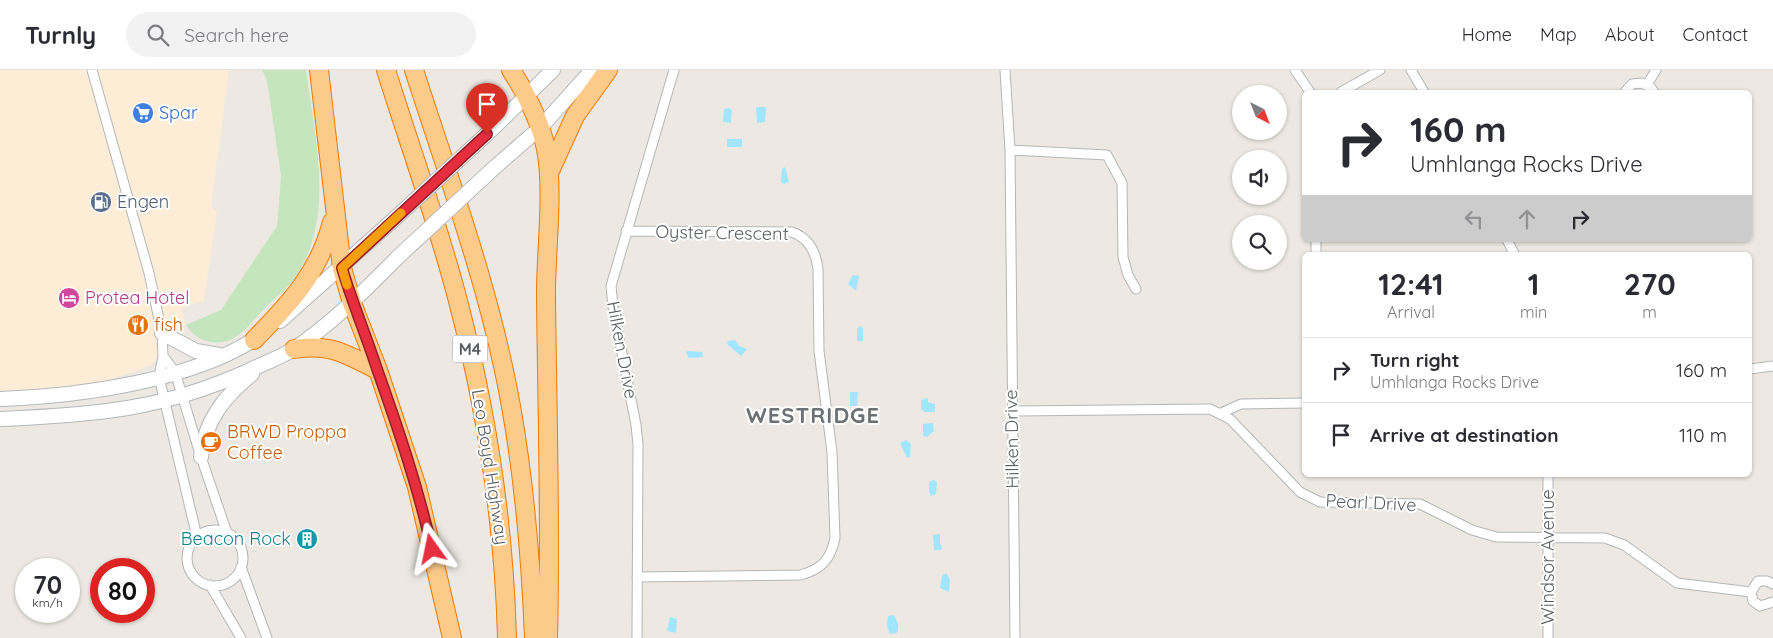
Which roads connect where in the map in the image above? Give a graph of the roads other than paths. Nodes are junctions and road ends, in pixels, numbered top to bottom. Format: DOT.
graph roads {
  1 [pos="92,70"];
  2 [pos="319,70"];
  3 [pos="386,70"];
  4 [pos="414,70"];
  5 [pos="511,70"];
  6 [pos="553,70"];
  7 [pos="592,70"];
  8 [pos="608,70"];
  9 [pos="674,70"];
  10 [pos="1005,70"];
  11 [pos="1295,70"];
  12 [pos="1380,70"];
  13 [pos="1411,70"];
  14 [pos="1656,70"];
  15 [pos="1647,85"];
  16 [pos="1309,90"];
  17 [pos="1345,90"];
  18 [pos="1423,90"];
  19 [pos="1627,90"];
  20 [pos="1652,90"];
  21 [pos="527,95"];
  22 [pos="541,127"];
  23 [pos="1010,150"];
  24 [pos="549,174"];
  25 [pos="334,213"];
  26 [pos="626,231"];
  27 [pos="342,268"];
  28 [pos="1136,289"];
  29 [pos="352,303"];
  30 [pos="162,333"];
  31 [pos="254,340"];
  32 [pos="294,349"];
  33 [pos="228,355"];
  34 [pos="164,356"];
  35 [pos="266,363"];
  36 [pos="1773,366"];
  37 [pos="378,370"];
  38 [pos="1752,370"];
  39 [pos="175,372"];
  40 [pos="158,377"];
  41 [pos="183,396"];
  42 [pos="0,399"];
  43 [pos="166,402"];
  44 [pos="1302,403"];
  45 [pos="1012,411"];
  46 [pos="1221,413"];
  47 [pos="0,419"];
  48 [pos="201,457"];
  49 [pos="1548,477"];
  50 [pos="227,533"];
  51 [pos="198,537"];
  52 [pos="1549,538"];
  53 [pos="241,567"];
  54 [pos="638,577"];
  55 [pos="1773,584"];
  56 [pos="210,585"];
  57 [pos="1751,592"];
  58 [pos="1773,602"];
  59 [pos="241,638"];
  60 [pos="267,638"];
  61 [pos="452,638"];
  62 [pos="507,638"];
  63 [pos="534,638"];
  64 [pos="548,638"];
  65 [pos="636,638"];
  66 [pos="1015,638"];
  67 [pos="1548,638"];
  1 -- 30 [label="street"];
  2 -- 25 [label="highway"];
  3 -- 62 [label="highway, Leo Boyd Highway / M4"];
  4 -- 63 [label="highway, Leo Boyd Highway / M4"];
  5 -- 21 [label="highway"];
  6 -- 21 [label="street"];
  7 -- 22 [label="street"];
  8 -- 24 [label="highway"];
  9 -- 26 [label="street, Hilken Drive"];
  10 -- 23 [label="street, Hilken Drive"];
  11 -- 16 [label="street"];
  12 -- 17 [label="street"];
  13 -- 18 [label="street"];
  14 -- 15 [label="street"];
  15 -- 19 [label="street"];
  15 -- 20 [label="street"];
  21 -- 22 [label="highway"];
  21 -- 27 [label="street, bridge"];
  22 -- 24 [label="highway"];
  22 -- 29 [label="street, bridge"];
  23 -- 28 [label="street"];
  23 -- 45 [label="street, Hilken Drive"];
  24 -- 64 [label="highway"];
  25 -- 27 [label="highway"];
  25 -- 31 [label="highway"];
  26 -- 54 [label="street, Hilken Drive"];
  26 -- 54 [label="street, Oyster Crescent"];
  27 -- 29 [label="highway"];
  27 -- 31 [label="street"];
  29 -- 32 [label="street"];
  29 -- 37 [label="highway"];
  30 -- 33 [label="street"];
  30 -- 34 [label="street"];
  31 -- 33 [label="street"];
  32 -- 35 [label="street"];
  32 -- 37 [label="highway"];
  33 -- 39 [label="street"];
  34 -- 39 [label="street"];
  34 -- 40 [label="street"];
  35 -- 41 [label="street"];
  35 -- 48 [label="street"];
  36 -- 38 [label="street"];
  37 -- 61 [label="highway"];
  39 -- 40 [label="street"];
  39 -- 41 [label="street"];
  40 -- 42 [label="street"];
  40 -- 43 [label="street"];
  41 -- 43 [label="street"];
  41 -- 48 [label="street"];
  43 -- 47 [label="street"];
  43 -- 51 [label="street"];
  44 -- 46 [label="street"];
  45 -- 46 [label="street, Pearl Drive"];
  45 -- 66 [label="street, Hilken Drive"];
  46 -- 52 [label="street, Pearl Drive"];
  48 -- 50 [label="street"];
  49 -- 52 [label="street, Windsor Avenue"];
  50 -- 51 [label="street"];
  50 -- 53 [label="street"];
  51 -- 56 [label="street"];
  52 -- 57 [label="street, Pearl Drive"];
  52 -- 67 [label="street, Windsor Avenue"];
  53 -- 56 [label="street"];
  53 -- 60 [label="street"];
  54 -- 65 [label="street, Hilken Drive"];
  55 -- 57 [label="street"];
  56 -- 59 [label="street"];
  57 -- 58 [label="street"];
}
